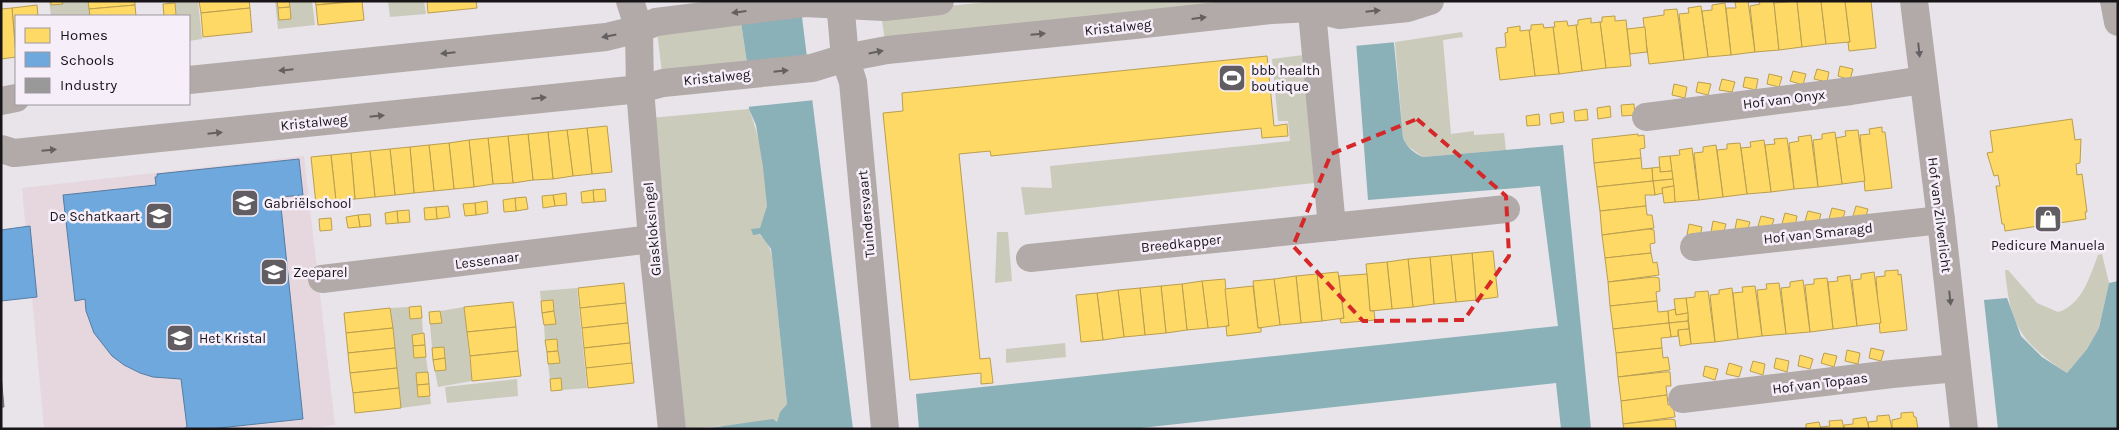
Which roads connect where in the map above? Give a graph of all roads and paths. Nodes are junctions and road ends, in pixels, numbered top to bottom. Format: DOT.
graph roads {
  1 [pos="630,1"];
  2 [pos="940,1"];
  3 [pos="1914,1"];
  4 [pos="2114,1"];
  5 [pos="840,3"];
  6 [pos="1311,4"];
  7 [pos="1419,4"];
  8 [pos="2118,22"];
  9 [pos="647,25"];
  10 [pos="845,58"];
  11 [pos="190,80"];
  12 [pos="1922,80"];
  13 [pos="651,86"];
  14 [pos="15,98"];
  15 [pos="1,101"];
  16 [pos="1646,117"];
  17 [pos="1,148"];
  18 [pos="1506,209"];
  19 [pos="1941,220"];
  20 [pos="1332,227"];
  21 [pos="652,239"];
  22 [pos="1694,246"];
  23 [pos="1030,258"];
  24 [pos="322,280"];
  25 [pos="1958,368"];
  26 [pos="1682,399"];
  27 [pos="671,419"];
  28 [pos="885,429"];
  29 [pos="1964,429"];
  1 -- 9 [label="street, Glaskloksingel"];
  2 -- 5 [label="street"];
  3 -- 12 [label="street, Hof van Zilverlicht, one-way"];
  4 -- 8 [label="street"];
  5 -- 9 [label="street, one-way"];
  5 -- 10 [label="street, Tuindersvaart"];
  6 -- 7 [label="street, Kristalweg, one-way"];
  10 -- 6 [label="street, Kristalweg, one-way"];
  6 -- 20 [label="street"];
  9 -- 11 [label="street, one-way"];
  9 -- 13 [label="street, Glaskloksingel"];
  13 -- 10 [label="street, Kristalweg, one-way"];
  10 -- 28 [label="street, Tuindersvaart"];
  12 -- 16 [label="street, Hof van Onyx"];
  12 -- 19 [label="street, Hof van Zilverlicht"];
  17 -- 13 [label="street, Kristalweg, one-way"];
  13 -- 21 [label="street, Glaskloksingel"];
  14 -- 15 [label="street"];
  18 -- 20 [label="street, Breedkapper"];
  19 -- 22 [label="street, Hof van Smaragd"];
  19 -- 25 [label="street, Hof van Zilverlicht, one-way"];
  20 -- 23 [label="street, Breedkapper"];
  21 -- 24 [label="street, Lessenaar"];
  21 -- 27 [label="street, Glaskloksingel"];
  25 -- 26 [label="street, Hof van Topaas"];
  25 -- 29 [label="street, Hof van Zilverlicht"];
}
